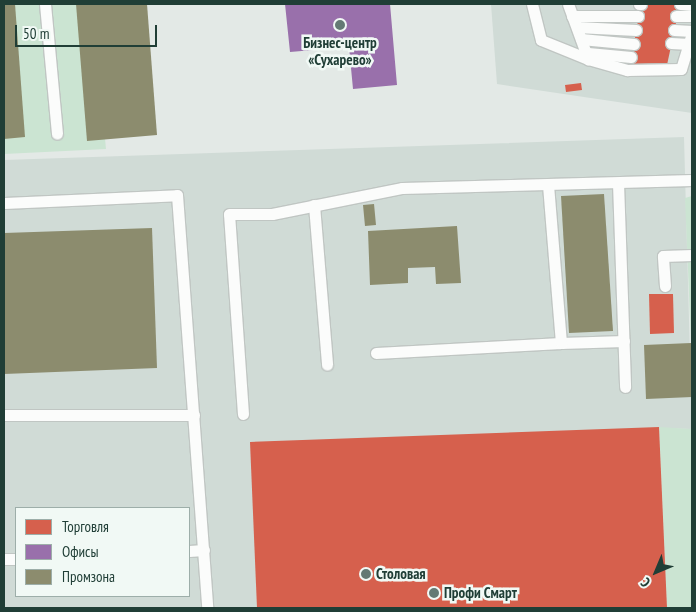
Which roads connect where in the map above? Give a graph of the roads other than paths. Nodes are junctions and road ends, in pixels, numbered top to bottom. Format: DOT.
graph roads {
  1 [pos="45,4"];
  2 [pos="532,4"];
  3 [pos="568,4"];
  4 [pos="680,4"];
  5 [pos="692,5"];
  6 [pos="572,16"];
  7 [pos="638,16"];
  8 [pos="676,16"];
  9 [pos="692,16"];
  10 [pos="577,27"];
  11 [pos="636,30"];
  12 [pos="674,30"];
  13 [pos="692,31"];
  14 [pos="581,40"];
  15 [pos="671,43"];
  16 [pos="634,44"];
  17 [pos="689,44"];
  18 [pos="587,56"];
  19 [pos="631,57"];
  20 [pos="58,132"];
  21 [pos="692,180"];
  22 [pos="618,183"];
  23 [pos="548,184"];
  24 [pos="4,203"];
  25 [pos="314,205"];
  26 [pos="692,256"];
  27 [pos="665,286"];
  28 [pos="624,341"];
  29 [pos="561,343"];
  30 [pos="376,353"];
  31 [pos="327,364"];
  32 [pos="625,387"];
  33 [pos="243,414"];
  34 [pos="194,415"];
  35 [pos="4,416"];
  36 [pos="204,550"];
  37 [pos="190,551"];
  38 [pos="207,608"];
  1 -- 20 [label="lane"];
  2 -- 18 [label="lane"];
  3 -- 6 [label="lane"];
  4 -- 5 [label="lane"];
  6 -- 7 [label="lane"];
  6 -- 10 [label="lane"];
  8 -- 9 [label="lane"];
  10 -- 11 [label="lane"];
  10 -- 14 [label="lane"];
  12 -- 13 [label="lane"];
  13 -- 17 [label="lane"];
  14 -- 16 [label="lane"];
  14 -- 18 [label="lane"];
  15 -- 17 [label="lane"];
  17 -- 18 [label="lane"];
  18 -- 19 [label="lane"];
  21 -- 22 [label="lane"];
  22 -- 23 [label="lane"];
  22 -- 28 [label="lane"];
  23 -- 25 [label="lane"];
  23 -- 29 [label="lane"];
  24 -- 34 [label="lane"];
  25 -- 31 [label="lane"];
  25 -- 33 [label="lane"];
  26 -- 27 [label="lane"];
  28 -- 29 [label="lane"];
  28 -- 32 [label="lane"];
  29 -- 30 [label="lane"];
  34 -- 35 [label="lane"];
  34 -- 36 [label="lane"];
  36 -- 37 [label="lane"];
  36 -- 38 [label="lane"];
}
